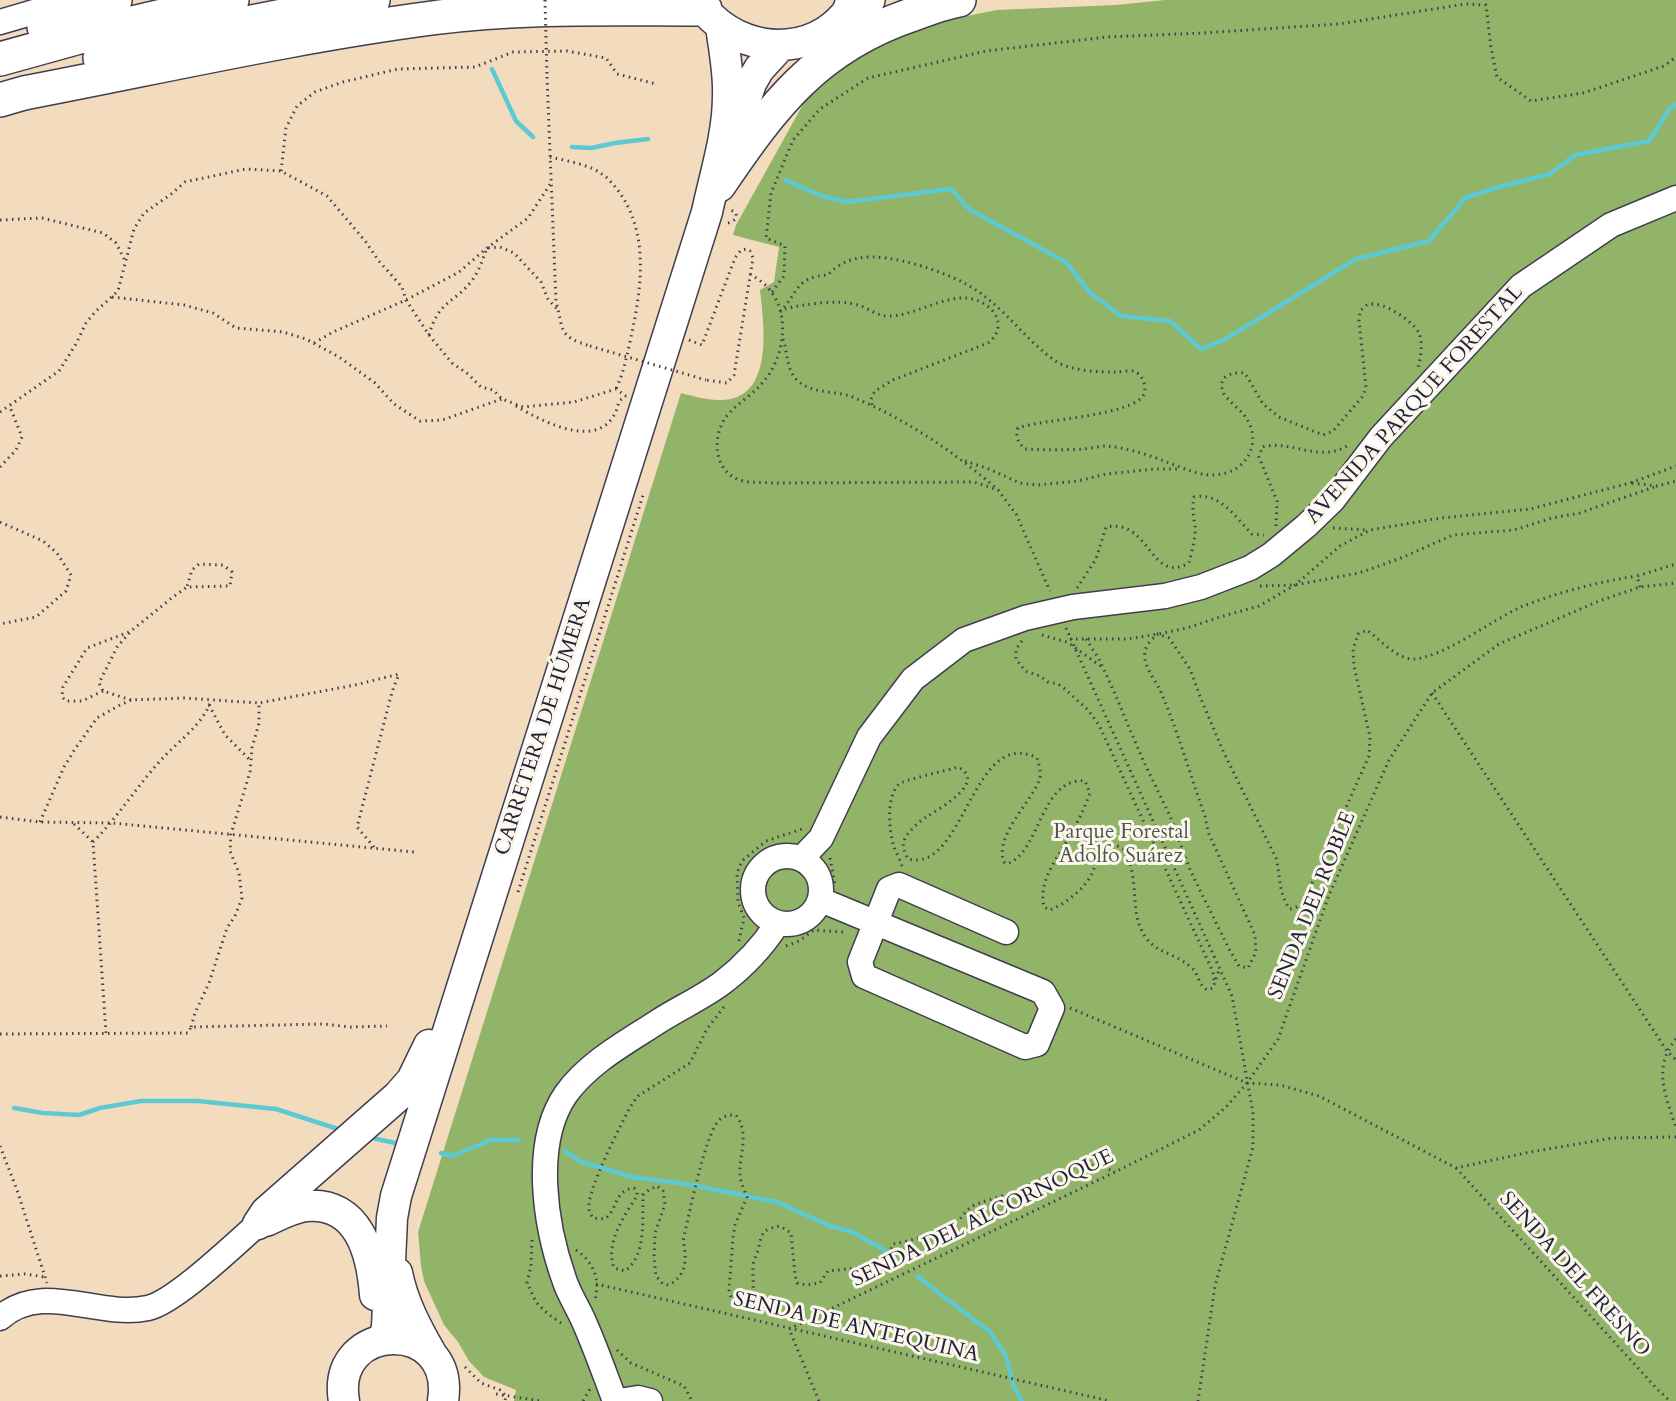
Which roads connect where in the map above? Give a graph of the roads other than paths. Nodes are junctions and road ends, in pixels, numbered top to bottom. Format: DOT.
graph roads {
  1 [pos="75,0"];
  2 [pos="115,0"];
  3 [pos="232,0"];
  4 [pos="373,0"];
  5 [pos="959,0"];
  6 [pos="858,2"];
  7 [pos="708,12"];
  8 [pos="0,20"];
  9 [pos="0,43"];
  10 [pos="781,45"];
  11 [pos="0,59"];
  12 [pos="0,85"];
  13 [pos="0,100"];
  14 [pos="1676,198"];
  15 [pos="720,212"];
  16 [pos="801,859"];
  17 [pos="821,900"];
  18 [pos="777,924"];
  19 [pos="875,924"];
  20 [pos="1006,933"];
  21 [pos="469,966"];
  22 [pos="258,1224"];
  23 [pos="390,1244"];
  24 [pos="0,1318"];
  25 [pos="380,1340"];
  26 [pos="446,1357"];
  27 [pos="344,1401"];
  28 [pos="443,1401"];
  29 [pos="617,1401"];
  30 [pos="650,1401"];
  1 -- 8 [label="street"];
  2 -- 9 [label="highway"];
  3 -- 11 [label="highway"];
  4 -- 12 [label="highway"];
  5 -- 15 [label="highway"];
  6 -- 10 [label="main road"];
  7 -- 10 [label="main road"];
  7 -- 13 [label="highway"];
  7 -- 15 [label="main road, CARRETERA DE HÚMERA"];
  10 -- 15 [label="main road, CARRETERA DE HÚMERA"];
  14 -- 16 [label="street, AVENIDA PARQUE FORESTAL"];
  15 -- 21 [label="main road, CARRETERA DE HÚMERA"];
  16 -- 17 [label="street"];
  16 -- 18 [label="street"];
  17 -- 18 [label="street"];
  17 -- 19 [label="street"];
  18 -- 29 [label="street"];
  19 -- 19 [label="street"];
  19 -- 20 [label="street"];
  21 -- 22 [label="main road"];
  21 -- 23 [label="main road, CARRETERA DE HÚMERA"];
  22 -- 24 [label="street"];
  22 -- 25 [label="main road"];
  23 -- 25 [label="main road, CARRETERA DE HÚMERA"];
  23 -- 26 [label="main road, CARRETERA DE HÚMERA"];
  25 -- 26 [label="main road"];
  25 -- 27 [label="main road"];
  26 -- 28 [label="main road, CARRETERA DE HÚMERA"];
  29 -- 30 [label="street"];
}
